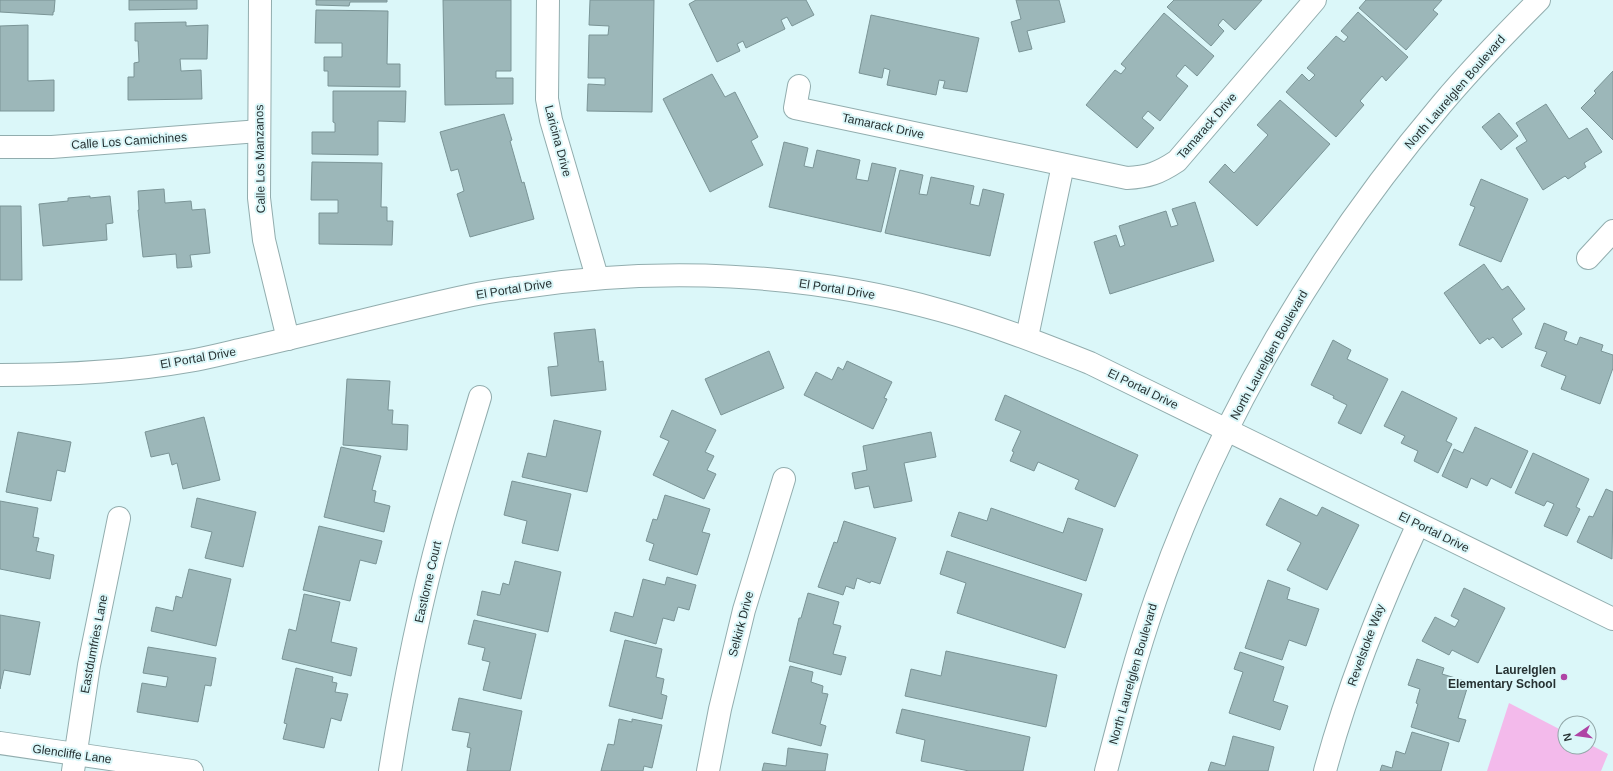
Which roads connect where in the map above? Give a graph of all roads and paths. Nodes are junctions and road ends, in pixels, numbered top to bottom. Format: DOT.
graph roads {
  1 [pos="260,0"];
  2 [pos="548,0"];
  3 [pos="1315,0"];
  4 [pos="1539,0"];
  5 [pos="799,86"];
  6 [pos="259,131"];
  7 [pos="0,147"];
  8 [pos="1063,165"];
  9 [pos="1613,231"];
  10 [pos="1588,258"];
  11 [pos="597,278"];
  12 [pos="1027,337"];
  13 [pos="288,339"];
  14 [pos="0,375"];
  15 [pos="480,397"];
  16 [pos="1227,430"];
  17 [pos="784,479"];
  18 [pos="119,518"];
  19 [pos="1418,524"];
  20 [pos="1613,619"];
  21 [pos="0,744"];
  22 [pos="74,763"];
  23 [pos="192,771"];
  24 [pos="390,771"];
  25 [pos="708,771"];
  26 [pos="1106,771"];
  27 [pos="1325,771"];
  1 -- 6 [label="street, Calle Los Manzanos"];
  2 -- 11 [label="street, Laricina Drive"];
  3 -- 8 [label="street, Tamarack Drive"];
  4 -- 16 [label="street, North Laurelglen Boulevard"];
  5 -- 8 [label="street, Tamarack Drive"];
  6 -- 7 [label="street, Calle Los Camichines"];
  6 -- 13 [label="street, Calle Los Manzanos"];
  8 -- 12 [label="street"];
  9 -- 10 [label="street"];
  11 -- 12 [label="street, El Portal Drive"];
  11 -- 13 [label="street, El Portal Drive"];
  12 -- 16 [label="street, El Portal Drive"];
  13 -- 14 [label="street, El Portal Drive"];
  15 -- 24 [label="street, Eastlorne Court"];
  16 -- 19 [label="street, El Portal Drive"];
  16 -- 26 [label="street, North Laurelglen Boulevard"];
  17 -- 25 [label="street, Selkirk Drive"];
  18 -- 22 [label="street, Eastdumfries Lane"];
  19 -- 20 [label="street, El Portal Drive"];
  19 -- 27 [label="street, Revelstoke Way"];
  21 -- 22 [label="street, Glencliffe Lane"];
  22 -- 23 [label="street, Glencliffe Lane"];
}
